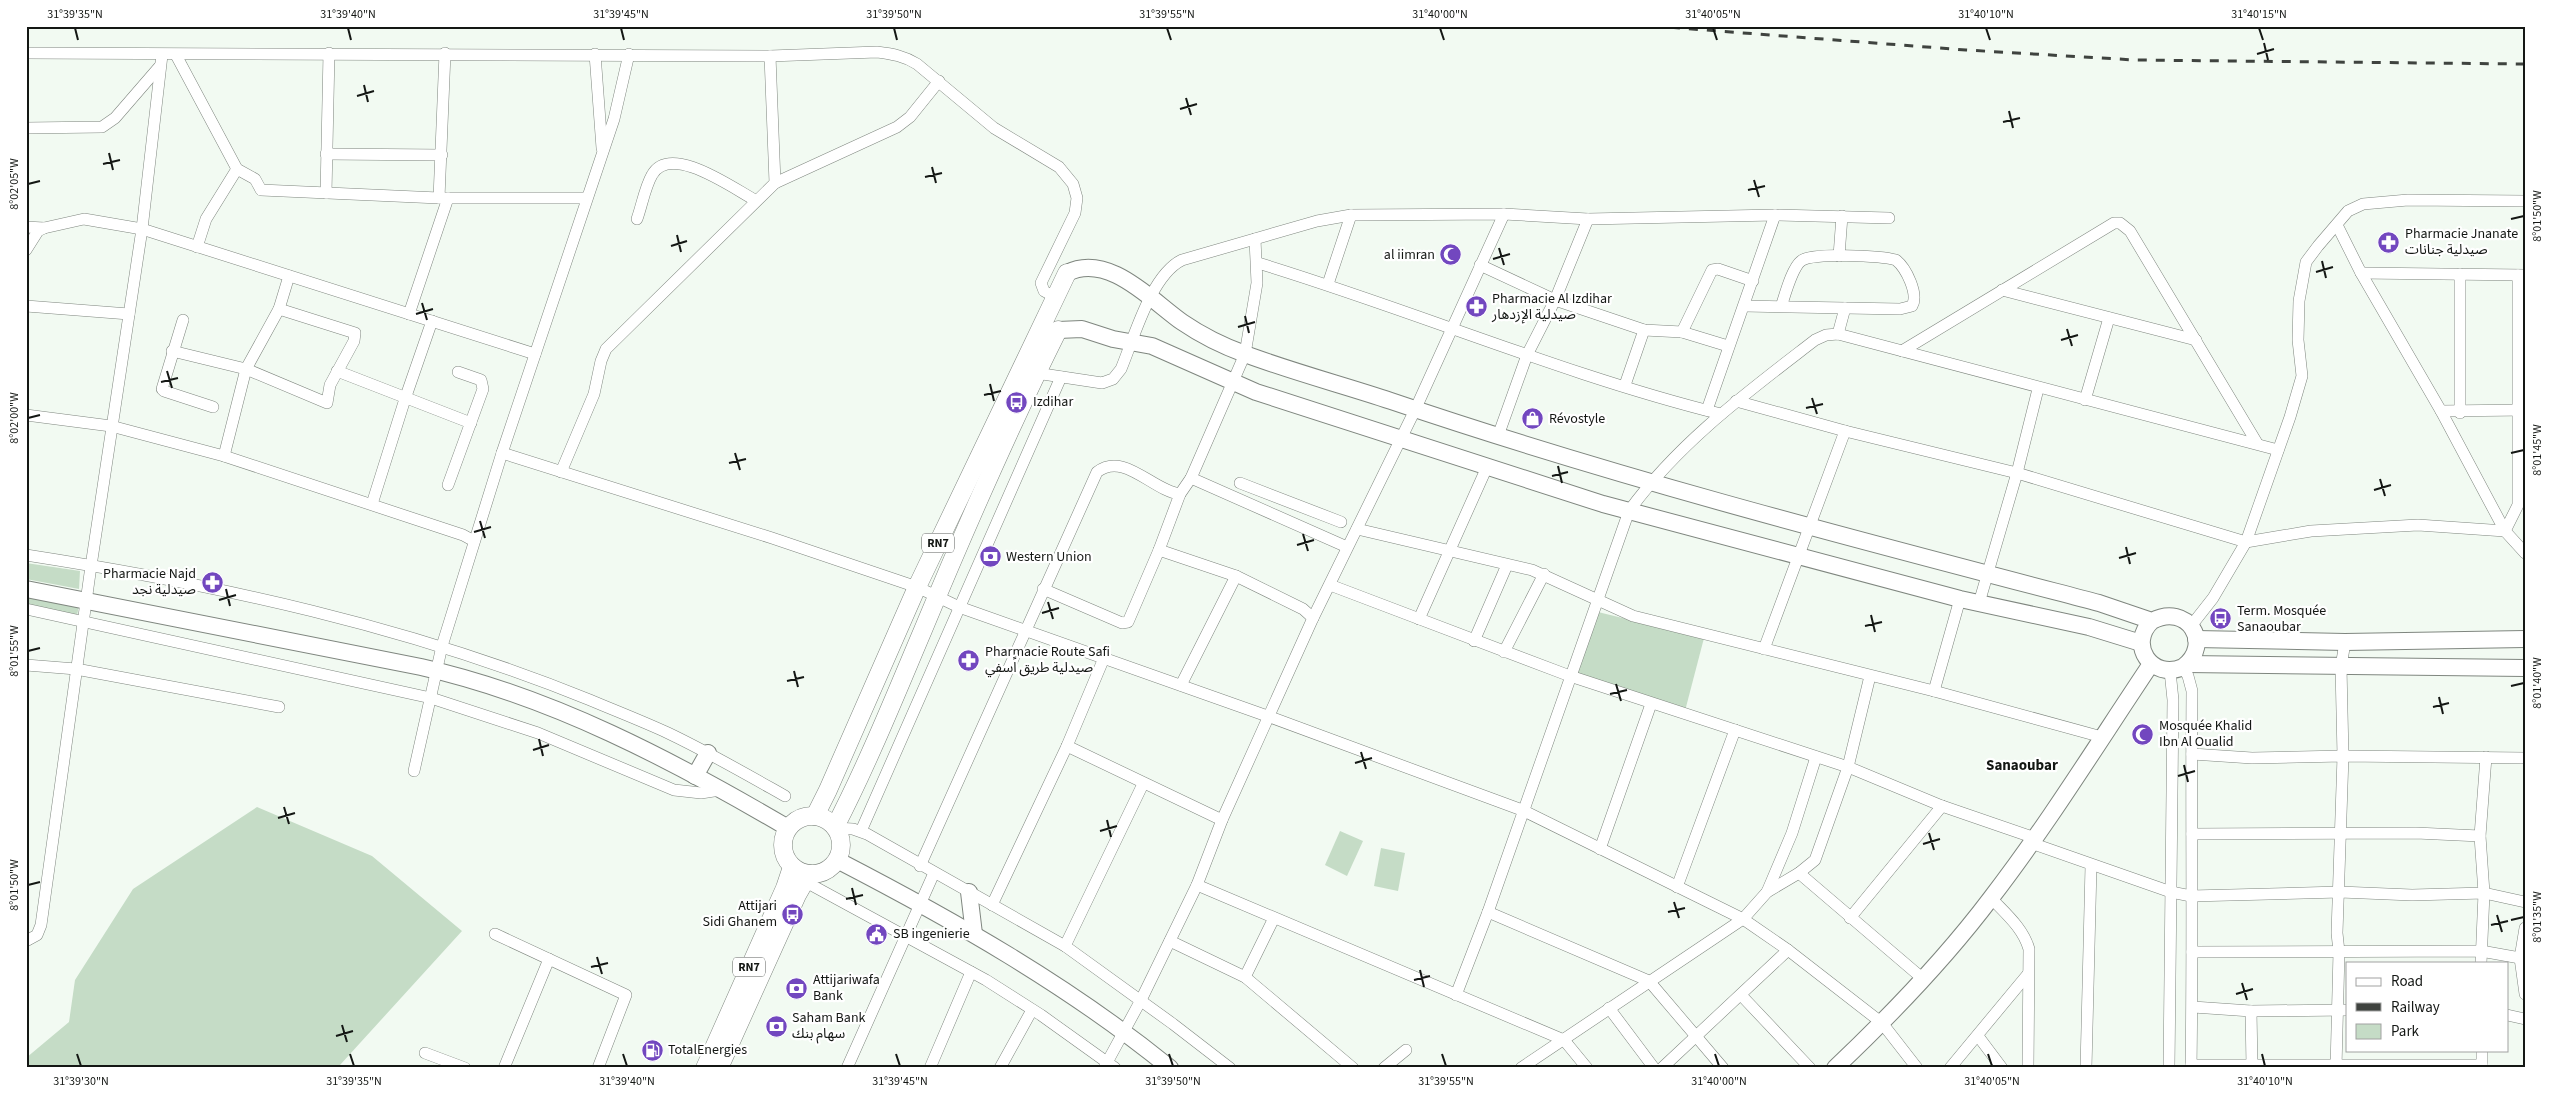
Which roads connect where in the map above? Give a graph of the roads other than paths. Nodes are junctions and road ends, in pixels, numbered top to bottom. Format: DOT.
graph roads {
  1 [pos="26,53"];
  2 [pos="445,53"];
  3 [pos="329,54"];
  4 [pos="595,54"];
  5 [pos="629,54"];
  6 [pos="176,55"];
  7 [pos="770,56"];
  8 [pos="161,61"];
  9 [pos="939,81"];
  10 [pos="26,128"];
  11 [pos="602,150"];
  12 [pos="326,154"];
  13 [pos="442,156"];
  14 [pos="237,169"];
  15 [pos="775,183"];
  16 [pos="326,193"];
  17 [pos="444,198"];
  18 [pos="586,198"];
  19 [pos="755,200"];
  20 [pos="2525,201"];
  21 [pos="1504,214"];
  22 [pos="1351,215"];
  23 [pos="1775,215"];
  24 [pos="1842,216"];
  25 [pos="1889,218"];
  26 [pos="637,219"];
  27 [pos="1588,219"];
  28 [pos="2337,225"];
  29 [pos="26,228"];
  30 [pos="44,228"];
  31 [pos="142,229"];
  32 [pos="1255,239"];
  33 [pos="196,247"];
  34 [pos="26,250"];
  35 [pos="1839,256"];
  36 [pos="1258,263"];
  37 [pos="1480,265"];
  38 [pos="1067,273"];
  39 [pos="2361,273"];
  40 [pos="2460,274"];
  41 [pos="2522,275"];
  42 [pos="289,276"];
  43 [pos="1753,280"];
  44 [pos="1328,284"];
  45 [pos="2002,290"];
  46 [pos="1055,296"];
  47 [pos="1151,297"];
  48 [pos="1555,300"];
  49 [pos="26,306"];
  50 [pos="1745,306"];
  51 [pos="1781,307"];
  52 [pos="1845,308"];
  53 [pos="279,309"];
  54 [pos="129,314"];
  55 [pos="409,314"];
  56 [pos="2109,318"];
  57 [pos="183,320"];
  58 [pos="432,321"];
  59 [pos="1451,328"];
  60 [pos="1058,330"];
  61 [pos="1644,330"];
  62 [pos="1682,332"];
  63 [pos="1838,334"];
  64 [pos="2196,340"];
  65 [pos="1132,342"];
  66 [pos="1728,346"];
  67 [pos="172,351"];
  68 [pos="1902,351"];
  69 [pos="536,354"];
  70 [pos="1245,354"];
  71 [pos="1527,355"];
  72 [pos="2521,365"];
  73 [pos="246,369"];
  74 [pos="337,371"];
  75 [pos="458,372"];
  76 [pos="1036,374"];
  77 [pos="1061,377"];
  78 [pos="1232,383"];
  79 [pos="1625,385"];
  80 [pos="2038,388"];
  81 [pos="405,399"];
  82 [pos="2085,400"];
  83 [pos="1736,401"];
  84 [pos="213,407"];
  85 [pos="1415,410"];
  86 [pos="1707,410"];
  87 [pos="2522,410"];
  88 [pos="2441,411"];
  89 [pos="2460,413"];
  90 [pos="1721,414"];
  91 [pos="26,415"];
  92 [pos="471,423"];
  93 [pos="112,426"];
  94 [pos="1845,431"];
  95 [pos="1498,436"];
  96 [pos="1400,439"];
  97 [pos="2257,443"];
  98 [pos="2278,450"];
  99 [pos="502,453"];
  100 [pos="224,456"];
  101 [pos="1487,467"];
  102 [pos="562,472"];
  103 [pos="2017,473"];
  104 [pos="1190,478"];
  105 [pos="1650,483"];
  106 [pos="1240,484"];
  107 [pos="448,485"];
  108 [pos="1180,494"];
  109 [pos="372,504"];
  110 [pos="1296,505"];
  111 [pos="2521,505"];
  112 [pos="1629,511"];
  113 [pos="1289,521"];
  114 [pos="1341,522"];
  115 [pos="1810,527"];
  116 [pos="1358,529"];
  117 [pos="2505,531"];
  118 [pos="474,541"];
  119 [pos="2246,542"];
  120 [pos="1347,547"];
  121 [pos="1159,550"];
  122 [pos="1450,552"];
  123 [pos="2525,553"];
  124 [pos="26,555"];
  125 [pos="1799,556"];
  126 [pos="1507,565"];
  127 [pos="90,566"];
  128 [pos="1544,574"];
  129 [pos="1988,574"];
  130 [pos="1236,576"];
  131 [pos="1330,585"];
  132 [pos="917,587"];
  133 [pos="26,588"];
  134 [pos="1043,589"];
  135 [pos="937,597"];
  136 [pos="1960,599"];
  137 [pos="86,600"];
  138 [pos="1597,600"];
  139 [pos="1979,603"];
  140 [pos="960,608"];
  141 [pos="26,609"];
  142 [pos="1313,618"];
  143 [pos="1419,619"];
  144 [pos="83,621"];
  145 [pos="2152,621"];
  146 [pos="1024,631"];
  147 [pos="2193,632"];
  148 [pos="2525,638"];
  149 [pos="1474,641"];
  150 [pos="2345,642"];
  151 [pos="2141,643"];
  152 [pos="442,646"];
  153 [pos="1764,649"];
  154 [pos="1504,652"];
  155 [pos="1104,658"];
  156 [pos="2151,664"];
  157 [pos="26,665"];
  158 [pos="2341,667"];
  159 [pos="2180,668"];
  160 [pos="2525,668"];
  161 [pos="76,669"];
  162 [pos="437,671"];
  163 [pos="1570,676"];
  164 [pos="1870,676"];
  165 [pos="1181,685"];
  166 [pos="1934,691"];
  167 [pos="431,698"];
  168 [pos="1651,704"];
  169 [pos="279,706"];
  170 [pos="1270,717"];
  171 [pos="1735,730"];
  172 [pos="2102,737"];
  173 [pos="1067,746"];
  174 [pos="708,753"];
  175 [pos="2192,754"];
  176 [pos="2343,756"];
  177 [pos="1816,757"];
  178 [pos="2486,757"];
  179 [pos="2525,758"];
  180 [pos="1848,768"];
  181 [pos="414,771"];
  182 [pos="695,776"];
  183 [pos="1143,784"];
  184 [pos="720,790"];
  185 [pos="785,796"];
  186 [pos="1942,806"];
  187 [pos="1522,810"];
  188 [pos="814,816"];
  189 [pos="1222,820"];
  190 [pos="788,828"];
  191 [pos="836,828"];
  192 [pos="860,831"];
  193 [pos="2192,834"];
  194 [pos="2341,835"];
  195 [pos="2480,836"];
  196 [pos="2033,841"];
  197 [pos="1600,849"];
  198 [pos="837,860"];
  199 [pos="920,866"];
  200 [pos="2091,866"];
  201 [pos="792,867"];
  202 [pos="934,873"];
  203 [pos="1799,873"];
  204 [pos="806,877"];
  205 [pos="1197,885"];
  206 [pos="1677,887"];
  207 [pos="969,892"];
  208 [pos="1767,892"];
  209 [pos="2171,892"];
  210 [pos="2340,892"];
  211 [pos="2484,893"];
  212 [pos="2191,896"];
  213 [pos="1991,898"];
  214 [pos="2525,902"];
  215 [pos="920,904"];
  216 [pos="992,905"];
  217 [pos="1488,912"];
  218 [pos="1274,918"];
  219 [pos="1850,918"];
  220 [pos="1743,919"];
  221 [pos="2525,928"];
  222 [pos="495,934"];
  223 [pos="974,934"];
  224 [pos="905,937"];
  225 [pos="26,941"];
  226 [pos="1170,941"];
  227 [pos="1065,946"];
  228 [pos="1788,950"];
  229 [pos="2192,952"];
  230 [pos="2339,952"];
  231 [pos="2481,957"];
  232 [pos="2520,958"];
  233 [pos="549,959"];
  234 [pos="971,972"];
  235 [pos="2028,974"];
  236 [pos="1246,977"];
  237 [pos="1922,978"];
  238 [pos="1649,981"];
  239 [pos="2525,994"];
  240 [pos="1456,995"];
  241 [pos="1741,995"];
  242 [pos="1141,1000"];
  243 [pos="2193,1007"];
  244 [pos="1609,1008"];
  245 [pos="1032,1010"];
  246 [pos="2342,1010"];
  247 [pos="2251,1011"];
  248 [pos="2508,1015"];
  249 [pos="2525,1019"];
  250 [pos="1882,1023"];
  251 [pos="1124,1032"];
  252 [pos="1978,1036"];
  253 [pos="1696,1037"];
  254 [pos="1564,1040"];
  255 [pos="1406,1050"];
  256 [pos="2482,1052"];
  257 [pos="425,1053"];
  258 [pos="1109,1066"];
  259 [pos="2191,1066"];
  260 [pos="2252,1066"];
  261 [pos="2336,1066"];
  262 [pos="2482,1066"];
  263 [pos="1523,1067"];
  264 [pos="465,1068"];
  265 [pos="504,1068"];
  266 [pos="598,1068"];
  267 [pos="705,1068"];
  268 [pos="720,1068"];
  269 [pos="847,1068"];
  270 [pos="930,1068"];
  271 [pos="1000,1068"];
  272 [pos="1170,1068"];
  273 [pos="1230,1068"];
  274 [pos="1353,1068"];
  275 [pos="1384,1068"];
  276 [pos="1587,1068"];
  277 [pos="1654,1068"];
  278 [pos="1662,1068"];
  279 [pos="1723,1068"];
  280 [pos="1810,1068"];
  281 [pos="1835,1068"];
  282 [pos="1917,1068"];
  283 [pos="1950,1068"];
  284 [pos="2002,1068"];
  285 [pos="2028,1068"];
  286 [pos="2086,1068"];
  287 [pos="2169,1068"];
  1 -- 8 [label="street"];
  2 -- 3 [label="street"];
  2 -- 4 [label="street"];
  2 -- 13 [label="street"];
  3 -- 6 [label="street"];
  3 -- 12 [label="street"];
  4 -- 5 [label="street"];
  4 -- 11 [label="street"];
  5 -- 7 [label="street"];
  5 -- 11 [label="street"];
  6 -- 8 [label="street"];
  6 -- 14 [label="street"];
  7 -- 9 [label="street"];
  7 -- 15 [label="street"];
  8 -- 10 [label="street"];
  8 -- 31 [label="street"];
  9 -- 15 [label="street"];
  9 -- 46 [label="street"];
  11 -- 18 [label="street"];
  12 -- 13 [label="street"];
  12 -- 16 [label="street"];
  13 -- 17 [label="street"];
  14 -- 16 [label="street"];
  14 -- 33 [label="street"];
  15 -- 19 [label="street"];
  16 -- 17 [label="street"];
  17 -- 18 [label="street"];
  17 -- 55 [label="street"];
  18 -- 69 [label="street"];
  19 -- 26 [label="street"];
  19 -- 102 [label="street"];
  20 -- 28 [label="street"];
  21 -- 22 [label="street"];
  21 -- 27 [label="street"];
  21 -- 37 [label="street"];
  22 -- 32 [label="street"];
  22 -- 44 [label="street"];
  23 -- 24 [label="street"];
  23 -- 27 [label="street"];
  23 -- 43 [label="street"];
  24 -- 25 [label="street"];
  24 -- 35 [label="street"];
  27 -- 48 [label="street"];
  28 -- 39 [label="street"];
  28 -- 98 [label="street"];
  29 -- 30 [label="street"];
  30 -- 31 [label="street"];
  30 -- 34 [label="street"];
  31 -- 33 [label="street"];
  31 -- 54 [label="street"];
  32 -- 36 [label="street"];
  32 -- 47 [label="street"];
  33 -- 42 [label="street"];
  35 -- 51 [label="street"];
  35 -- 52 [label="street"];
  36 -- 44 [label="street"];
  36 -- 70 [label="street"];
  37 -- 48 [label="street"];
  37 -- 59 [label="street"];
  38 -- 46 [label="main road, RN7"];
  38 -- 47 [label="main road"];
  39 -- 40 [label="street"];
  39 -- 88 [label="street"];
  40 -- 41 [label="street"];
  40 -- 89 [label="street"];
  41 -- 72 [label="street"];
  42 -- 53 [label="street"];
  42 -- 55 [label="street"];
  43 -- 50 [label="street"];
  43 -- 62 [label="street"];
  44 -- 59 [label="street"];
  45 -- 56 [label="street"];
  45 -- 64 [label="street"];
  45 -- 68 [label="street"];
  46 -- 132 [label="main road, RN7"];
  47 -- 65 [label="street"];
  47 -- 70 [label="main road"];
  48 -- 61 [label="street"];
  48 -- 71 [label="street"];
  49 -- 54 [label="street"];
  50 -- 51 [label="street"];
  50 -- 66 [label="street"];
  51 -- 52 [label="street"];
  52 -- 63 [label="street"];
  53 -- 73 [label="street"];
  53 -- 74 [label="street"];
  54 -- 93 [label="street"];
  55 -- 58 [label="street"];
  56 -- 64 [label="street"];
  56 -- 82 [label="street"];
  57 -- 67 [label="street"];
  58 -- 69 [label="street"];
  58 -- 81 [label="street"];
  59 -- 71 [label="street"];
  59 -- 85 [label="street"];
  60 -- 65 [label="main road"];
  60 -- 76 [label="main road, RN7"];
  61 -- 62 [label="street"];
  61 -- 79 [label="street"];
  62 -- 66 [label="street"];
  63 -- 68 [label="street"];
  63 -- 83 [label="street"];
  64 -- 97 [label="street"];
  65 -- 77 [label="street"];
  65 -- 78 [label="main road"];
  66 -- 86 [label="street"];
  67 -- 73 [label="street"];
  67 -- 84 [label="street"];
  68 -- 80 [label="street"];
  69 -- 99 [label="street"];
  70 -- 78 [label="street"];
  70 -- 85 [label="main road"];
  71 -- 79 [label="street"];
  71 -- 95 [label="street"];
  72 -- 87 [label="street"];
  73 -- 74 [label="street"];
  73 -- 100 [label="street"];
  74 -- 81 [label="street"];
  75 -- 92 [label="street"];
  76 -- 77 [label="street"];
  76 -- 135 [label="main road, RN7"];
  77 -- 140 [label="street"];
  78 -- 96 [label="main road"];
  78 -- 104 [label="street"];
  79 -- 86 [label="street"];
  80 -- 82 [label="street"];
  80 -- 103 [label="street"];
  81 -- 92 [label="street"];
  81 -- 109 [label="street"];
  82 -- 97 [label="street"];
  83 -- 90 [label="street"];
  83 -- 94 [label="street"];
  85 -- 95 [label="main road"];
  85 -- 96 [label="street"];
  86 -- 90 [label="street"];
  87 -- 89 [label="street"];
  87 -- 111 [label="street"];
  88 -- 89 [label="street"];
  88 -- 117 [label="street"];
  90 -- 105 [label="street"];
  91 -- 93 [label="street"];
  92 -- 107 [label="street"];
  93 -- 100 [label="street"];
  93 -- 127 [label="street"];
  94 -- 103 [label="street"];
  94 -- 115 [label="street"];
  95 -- 105 [label="main road"];
  96 -- 101 [label="main road"];
  96 -- 116 [label="street"];
  97 -- 98 [label="street"];
  98 -- 119 [label="street"];
  99 -- 102 [label="street"];
  99 -- 118 [label="street"];
  100 -- 109 [label="street"];
  101 -- 112 [label="main road"];
  101 -- 122 [label="street"];
  102 -- 132 [label="street"];
  103 -- 119 [label="street"];
  103 -- 129 [label="street"];
  104 -- 108 [label="street"];
  104 -- 113 [label="street"];
  105 -- 112 [label="street"];
  105 -- 115 [label="main road"];
  106 -- 110 [label="street"];
  108 -- 121 [label="street"];
  108 -- 134 [label="street"];
  109 -- 118 [label="street"];
  110 -- 113 [label="street"];
  110 -- 114 [label="street"];
  111 -- 117 [label="street"];
  112 -- 125 [label="main road"];
  112 -- 138 [label="street"];
  113 -- 120 [label="street"];
  115 -- 125 [label="street"];
  115 -- 129 [label="main road"];
  116 -- 120 [label="street"];
  116 -- 122 [label="street"];
  117 -- 119 [label="street"];
  117 -- 123 [label="street"];
  118 -- 152 [label="street"];
  119 -- 147 [label="street"];
  120 -- 131 [label="street"];
  121 -- 130 [label="street"];
  121 -- 134 [label="street"];
  122 -- 126 [label="street"];
  122 -- 143 [label="street"];
  124 -- 127 [label="street"];
  125 -- 136 [label="main road"];
  125 -- 153 [label="street"];
  126 -- 128 [label="street"];
  126 -- 149 [label="street"];
  127 -- 137 [label="street"];
  127 -- 152 [label="street"];
  128 -- 138 [label="street"];
  128 -- 154 [label="street"];
  129 -- 139 [label="street"];
  129 -- 145 [label="main road"];
  130 -- 142 [label="street"];
  130 -- 165 [label="street"];
  131 -- 142 [label="street"];
  131 -- 143 [label="street"];
  132 -- 135 [label="street"];
  132 -- 188 [label="main road, RN7"];
  133 -- 137 [label="main road"];
  134 -- 146 [label="street"];
  135 -- 140 [label="street"];
  135 -- 191 [label="main road, RN7"];
  136 -- 139 [label="main road"];
  136 -- 166 [label="street"];
  137 -- 144 [label="street"];
  137 -- 162 [label="main road"];
  138 -- 153 [label="street"];
  138 -- 163 [label="street"];
  139 -- 151 [label="main road"];
  140 -- 146 [label="street"];
  140 -- 192 [label="street"];
  141 -- 144 [label="street"];
  142 -- 170 [label="street"];
  143 -- 149 [label="street"];
  144 -- 161 [label="street"];
  144 -- 167 [label="street"];
  145 -- 147 [label="main road"];
  145 -- 151 [label="main road"];
  146 -- 155 [label="street"];
  146 -- 199 [label="street"];
  147 -- 150 [label="main road"];
  147 -- 159 [label="main road"];
  148 -- 150 [label="main road"];
  149 -- 154 [label="street"];
  150 -- 158 [label="street"];
  151 -- 156 [label="main road"];
  152 -- 162 [label="street"];
  152 -- 174 [label="street"];
  153 -- 164 [label="street"];
  154 -- 163 [label="street"];
  155 -- 165 [label="street"];
  155 -- 173 [label="street"];
  156 -- 159 [label="main road"];
  156 -- 172 [label="main road"];
  157 -- 161 [label="street"];
  158 -- 159 [label="main road"];
  158 -- 160 [label="main road"];
  158 -- 176 [label="street"];
  159 -- 175 [label="street"];
  159 -- 209 [label="street"];
  161 -- 169 [label="street"];
  161 -- 225 [label="street"];
  162 -- 167 [label="street"];
  162 -- 182 [label="main road"];
  163 -- 168 [label="street"];
  163 -- 187 [label="street"];
  164 -- 166 [label="street"];
  164 -- 180 [label="street"];
  165 -- 170 [label="street"];
  166 -- 172 [label="street"];
  167 -- 181 [label="street"];
  167 -- 184 [label="street"];
  168 -- 171 [label="street"];
  168 -- 197 [label="street"];
  170 -- 187 [label="street"];
  170 -- 189 [label="street"];
  171 -- 177 [label="street"];
  171 -- 206 [label="street"];
  172 -- 196 [label="main road"];
  173 -- 183 [label="street"];
  173 -- 216 [label="street"];
  174 -- 182 [label="main road"];
  174 -- 185 [label="street"];
  175 -- 176 [label="street"];
  175 -- 193 [label="street"];
  176 -- 178 [label="street"];
  176 -- 194 [label="street"];
  177 -- 180 [label="street"];
  177 -- 208 [label="street"];
  178 -- 179 [label="street"];
  178 -- 195 [label="street"];
  180 -- 186 [label="street"];
  180 -- 203 [label="street"];
  182 -- 184 [label="main road"];
  183 -- 189 [label="street"];
  183 -- 227 [label="street"];
  184 -- 190 [label="main road"];
  186 -- 196 [label="street"];
  186 -- 219 [label="street"];
  187 -- 197 [label="street"];
  187 -- 217 [label="street"];
  188 -- 190 [label="main road"];
  188 -- 191 [label="main road"];
  189 -- 205 [label="street"];
  190 -- 201 [label="main road"];
  191 -- 192 [label="street"];
  191 -- 198 [label="main road"];
  192 -- 199 [label="street"];
  193 -- 194 [label="street"];
  193 -- 212 [label="street"];
  194 -- 195 [label="street"];
  194 -- 210 [label="street"];
  195 -- 211 [label="street"];
  196 -- 200 [label="street"];
  196 -- 213 [label="main road"];
  197 -- 206 [label="street"];
  198 -- 204 [label="main road"];
  198 -- 215 [label="main road"];
  199 -- 202 [label="street"];
  200 -- 209 [label="street"];
  200 -- 286 [label="street"];
  201 -- 204 [label="main road"];
  201 -- 267 [label="main road, RN7"];
  202 -- 207 [label="street"];
  202 -- 215 [label="street"];
  203 -- 208 [label="street"];
  203 -- 219 [label="street"];
  204 -- 224 [label="street"];
  204 -- 268 [label="main road, RN7"];
  205 -- 218 [label="street"];
  205 -- 226 [label="street"];
  206 -- 220 [label="street"];
  207 -- 216 [label="street"];
  207 -- 223 [label="main road"];
  208 -- 220 [label="street"];
  209 -- 212 [label="street"];
  209 -- 287 [label="street"];
  210 -- 211 [label="street"];
  210 -- 212 [label="street"];
  210 -- 230 [label="street"];
  211 -- 214 [label="street"];
  211 -- 231 [label="street"];
  212 -- 229 [label="street"];
  213 -- 235 [label="street"];
  213 -- 237 [label="main road"];
  215 -- 223 [label="main road"];
  215 -- 224 [label="street"];
  216 -- 227 [label="street"];
  217 -- 238 [label="street"];
  217 -- 240 [label="street"];
  218 -- 236 [label="street"];
  218 -- 240 [label="street"];
  219 -- 237 [label="street"];
  220 -- 228 [label="street"];
  220 -- 238 [label="street"];
  221 -- 232 [label="street"];
  222 -- 233 [label="street"];
  223 -- 251 [label="main road"];
  224 -- 234 [label="street"];
  224 -- 269 [label="street"];
  226 -- 236 [label="street"];
  226 -- 242 [label="street"];
  227 -- 242 [label="street"];
  228 -- 241 [label="street"];
  228 -- 250 [label="street"];
  229 -- 230 [label="street"];
  229 -- 243 [label="street"];
  230 -- 231 [label="street"];
  230 -- 246 [label="street"];
  231 -- 232 [label="street"];
  232 -- 239 [label="street"];
  233 -- 265 [label="street"];
  233 -- 266 [label="street"];
  234 -- 245 [label="street"];
  234 -- 270 [label="street"];
  235 -- 252 [label="street"];
  235 -- 285 [label="street"];
  236 -- 274 [label="street"];
  237 -- 250 [label="main road"];
  238 -- 244 [label="street"];
  238 -- 253 [label="street"];
  240 -- 254 [label="street"];
  241 -- 253 [label="street"];
  241 -- 280 [label="street"];
  242 -- 251 [label="street"];
  242 -- 273 [label="street"];
  243 -- 247 [label="street"];
  243 -- 259 [label="street"];
  244 -- 254 [label="street"];
  244 -- 277 [label="street"];
  245 -- 258 [label="street"];
  245 -- 271 [label="street"];
  246 -- 247 [label="street"];
  246 -- 261 [label="street"];
  247 -- 260 [label="street"];
  248 -- 249 [label="street"];
  250 -- 281 [label="main road"];
  250 -- 282 [label="street"];
  251 -- 258 [label="street"];
  251 -- 272 [label="main road"];
  252 -- 283 [label="street"];
  252 -- 284 [label="street"];
  253 -- 278 [label="street"];
  253 -- 279 [label="street"];
  254 -- 263 [label="street"];
  254 -- 276 [label="street"];
  255 -- 275 [label="street"];
  256 -- 262 [label="street"];
  257 -- 264 [label="street"];
  259 -- 260 [label="street"];
  260 -- 261 [label="street"];
  261 -- 262 [label="street"];
}
